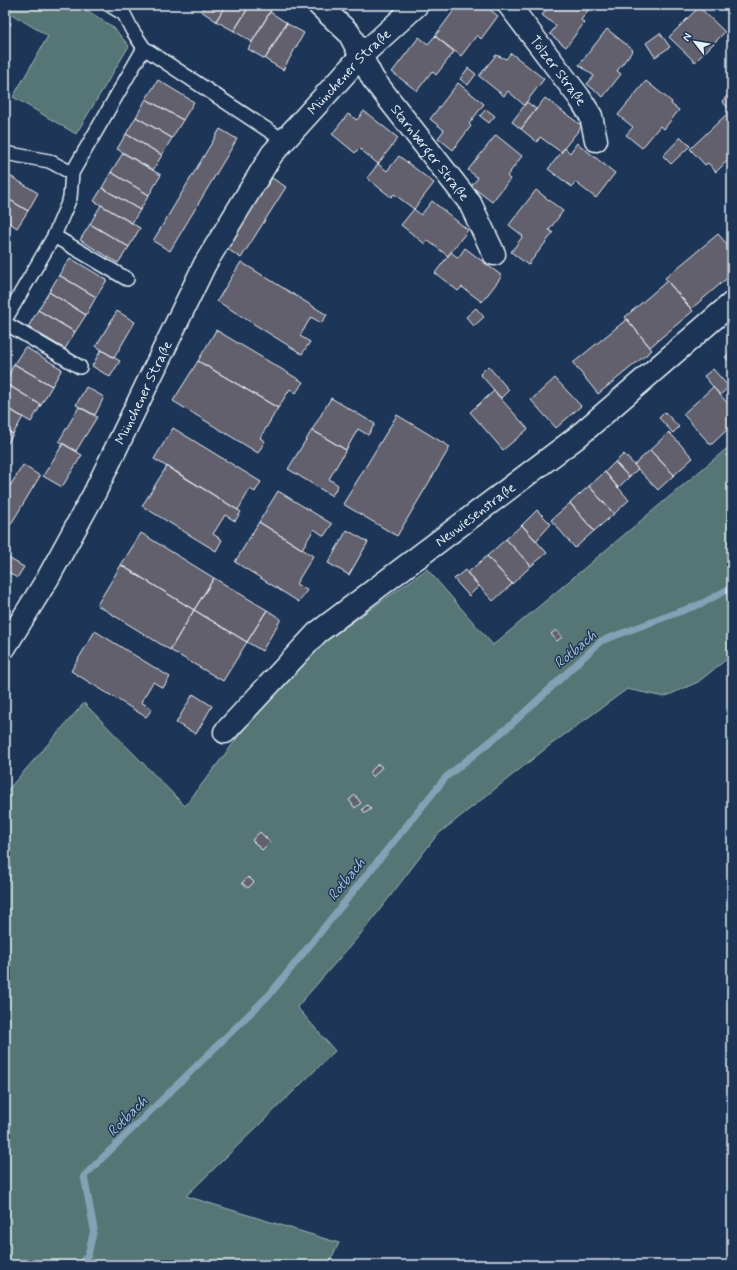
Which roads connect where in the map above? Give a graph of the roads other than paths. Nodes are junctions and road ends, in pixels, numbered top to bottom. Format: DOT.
graph roads {
  1 [pos="109,5"];
  2 [pos="318,5"];
  3 [pos="417,5"];
  4 [pos="509,5"];
  5 [pos="144,48"];
  6 [pos="360,56"];
  7 [pos="283,140"];
  8 [pos="596,140"];
  9 [pos="5,153"];
  10 [pos="72,173"];
  11 [pos="54,236"];
  12 [pos="494,254"];
  13 [pos="127,279"];
  14 [pos="732,304"];
  15 [pos="5,322"];
  16 [pos="80,367"];
  17 [pos="5,647"];
  18 [pos="226,732"];
  1 -- 5 [label="lane"];
  2 -- 6 [label="street, Starnberger Straße"];
  3 -- 6 [label="street, Münchener Straße"];
  4 -- 8 [label="street, Tölzer Straße"];
  5 -- 7 [label="lane"];
  5 -- 10 [label="lane"];
  6 -- 7 [label="street, Münchener Straße"];
  6 -- 12 [label="street, Starnberger Straße"];
  7 -- 17 [label="street, Münchener Straße"];
  9 -- 10 [label="lane"];
  10 -- 11 [label="lane"];
  11 -- 13 [label="lane"];
  11 -- 15 [label="lane"];
  14 -- 18 [label="street, Neuwiesenstraße"];
  15 -- 16 [label="lane"];
}
